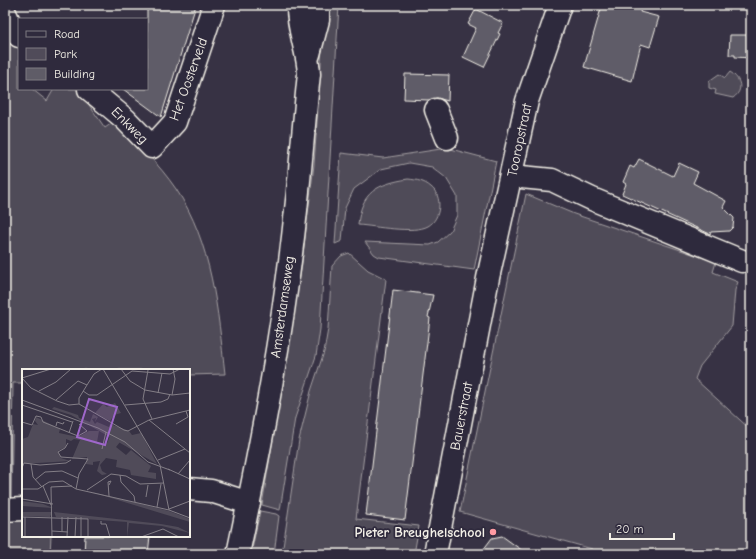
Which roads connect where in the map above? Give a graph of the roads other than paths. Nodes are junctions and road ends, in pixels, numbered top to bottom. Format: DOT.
graph roads {
  1 [pos="214,5"];
  2 [pos="298,5"];
  3 [pos="318,5"];
  4 [pos="560,5"];
  5 [pos="5,13"];
  6 [pos="18,35"];
  7 [pos="308,57"];
  8 [pos="90,90"];
  9 [pos="436,110"];
  10 [pos="447,138"];
  11 [pos="152,147"];
  12 [pos="511,176"];
  13 [pos="742,261"];
  14 [pos="488,278"];
  15 [pos="190,489"];
  16 [pos="249,503"];
  17 [pos="22,509"];
  18 [pos="5,510"];
  19 [pos="238,554"];
  20 [pos="435,554"];
  1 -- 11 [label="street, Het Oosterveld"];
  2 -- 7 [label="street, Amsterdamseweg"];
  3 -- 7 [label="street, Amsterdamseweg"];
  4 -- 12 [label="street, Tooropstraat"];
  5 -- 6 [label="street"];
  7 -- 16 [label="street, Amsterdamseweg"];
  8 -- 11 [label="street, Enkweg"];
  9 -- 10 [label="street"];
  12 -- 13 [label="street"];
  12 -- 14 [label="street, Tooropstraat"];
  14 -- 20 [label="street, Bauerstraat"];
  15 -- 16 [label="street"];
  16 -- 19 [label="street, Amsterdamseweg"];
  17 -- 18 [label="street"];
}
